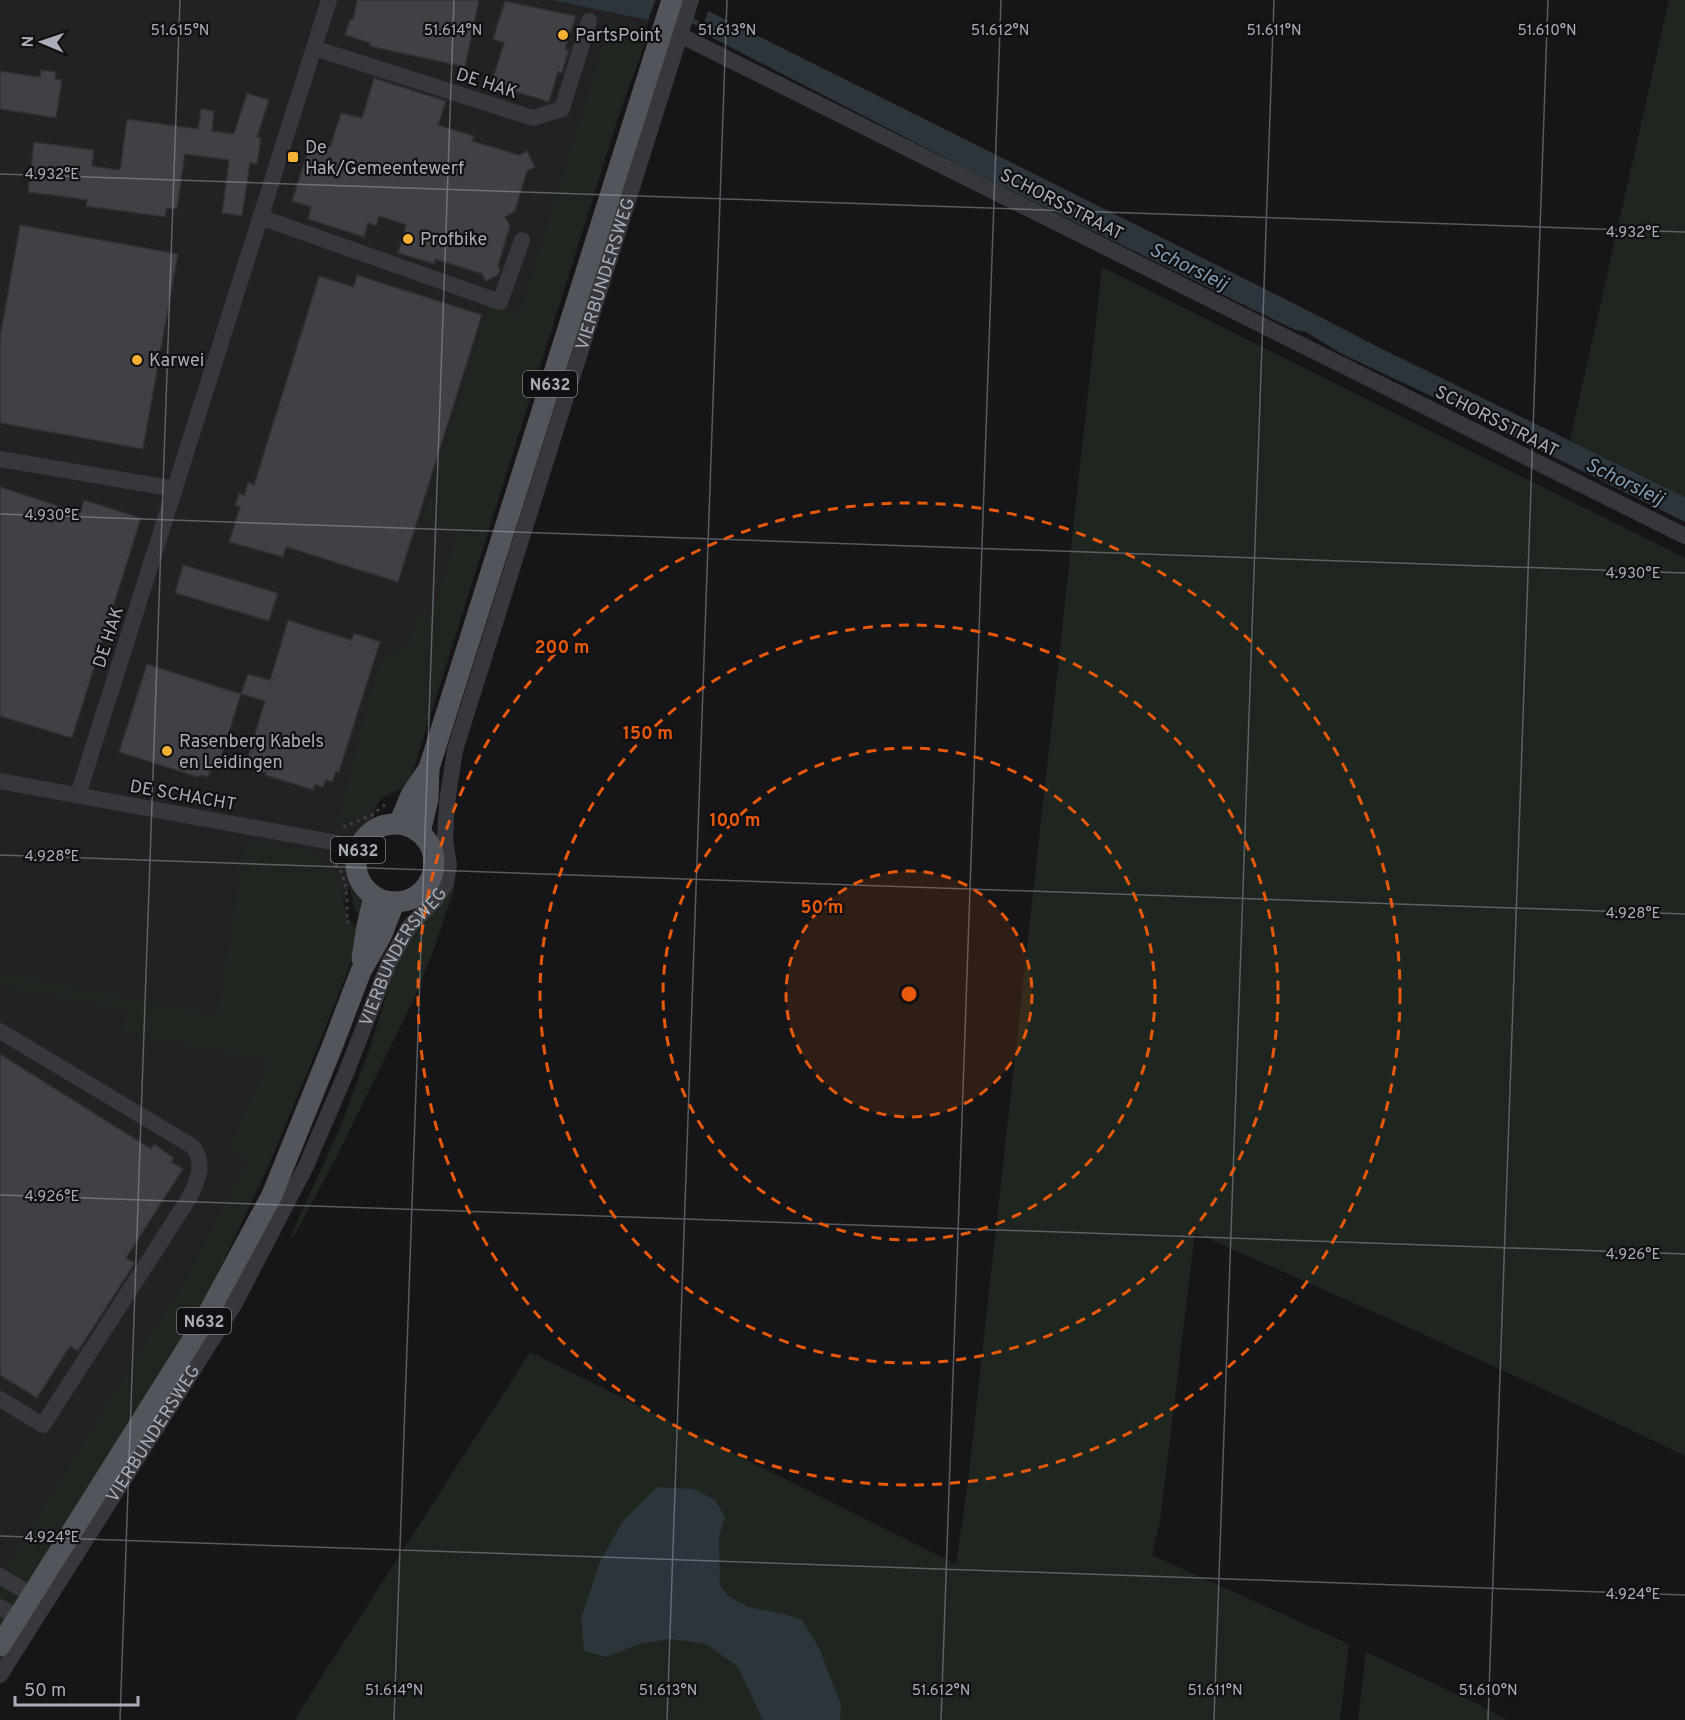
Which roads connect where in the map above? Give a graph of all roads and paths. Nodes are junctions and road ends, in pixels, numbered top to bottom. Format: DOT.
graph roads {
  1 [pos="328,0"];
  2 [pos="672,0"];
  3 [pos="691,0"];
  4 [pos="589,21"];
  5 [pos="680,35"];
  6 [pos="314,48"];
  7 [pos="260,217"];
  8 [pos="522,240"];
  9 [pos="0,459"];
  10 [pos="535,463"];
  11 [pos="174,489"];
  12 [pos="1685,536"];
  13 [pos="429,768"];
  14 [pos="0,782"];
  15 [pos="78,795"];
  16 [pos="399,824"];
  17 [pos="420,832"];
  18 [pos="359,847"];
  19 [pos="384,900"];
  20 [pos="0,1031"];
  21 [pos="0,1398"];
  22 [pos="116,1476"];
  23 [pos="0,1576"];
  24 [pos="32,1595"];
  25 [pos="9,1612"];
  26 [pos="0,1646"];
  27 [pos="0,1675"];
  1 -- 6 [label="street, DE HAK"];
  2 -- 10 [label="main road, VIERBUNDERSWEG / N632"];
  3 -- 5 [label="street, VIERBUNDERSWEG"];
  4 -- 6 [label="street, DE HAK"];
  5 -- 10 [label="street, VIERBUNDERSWEG"];
  5 -- 12 [label="street, SCHORSSTRAAT"];
  6 -- 7 [label="street, DE HAK"];
  7 -- 8 [label="street"];
  7 -- 11 [label="street, DE HAK"];
  9 -- 11 [label="street"];
  10 -- 13 [label="main road, VIERBUNDERSWEG / N632"];
  10 -- 22 [label="street, VIERBUNDERSWEG"];
  11 -- 15 [label="street, DE HAK"];
  13 -- 16 [label="main road, VIERBUNDERSWEG / N632"];
  13 -- 17 [label="main road, VIERBUNDERSWEG / N632"];
  14 -- 15 [label="street, DE SCHACHT"];
  15 -- 18 [label="street, DE SCHACHT"];
  16 -- 17 [label="main road, N632"];
  16 -- 18 [label="main road, N632"];
  17 -- 19 [label="main road"];
  18 -- 19 [label="main road, N632"];
  19 -- 22 [label="main road, VIERBUNDERSWEG / N632"];
  20 -- 21 [label="street"];
  22 -- 24 [label="main road, VIERBUNDERSWEG / N632"];
  22 -- 27 [label="street, VIERBUNDERSWEG"];
  23 -- 24 [label="street"];
  24 -- 25 [label="main road, VIERBUNDERSWEG / N632"];
  25 -- 26 [label="main road, VIERBUNDERSWEG / N632"];
}
